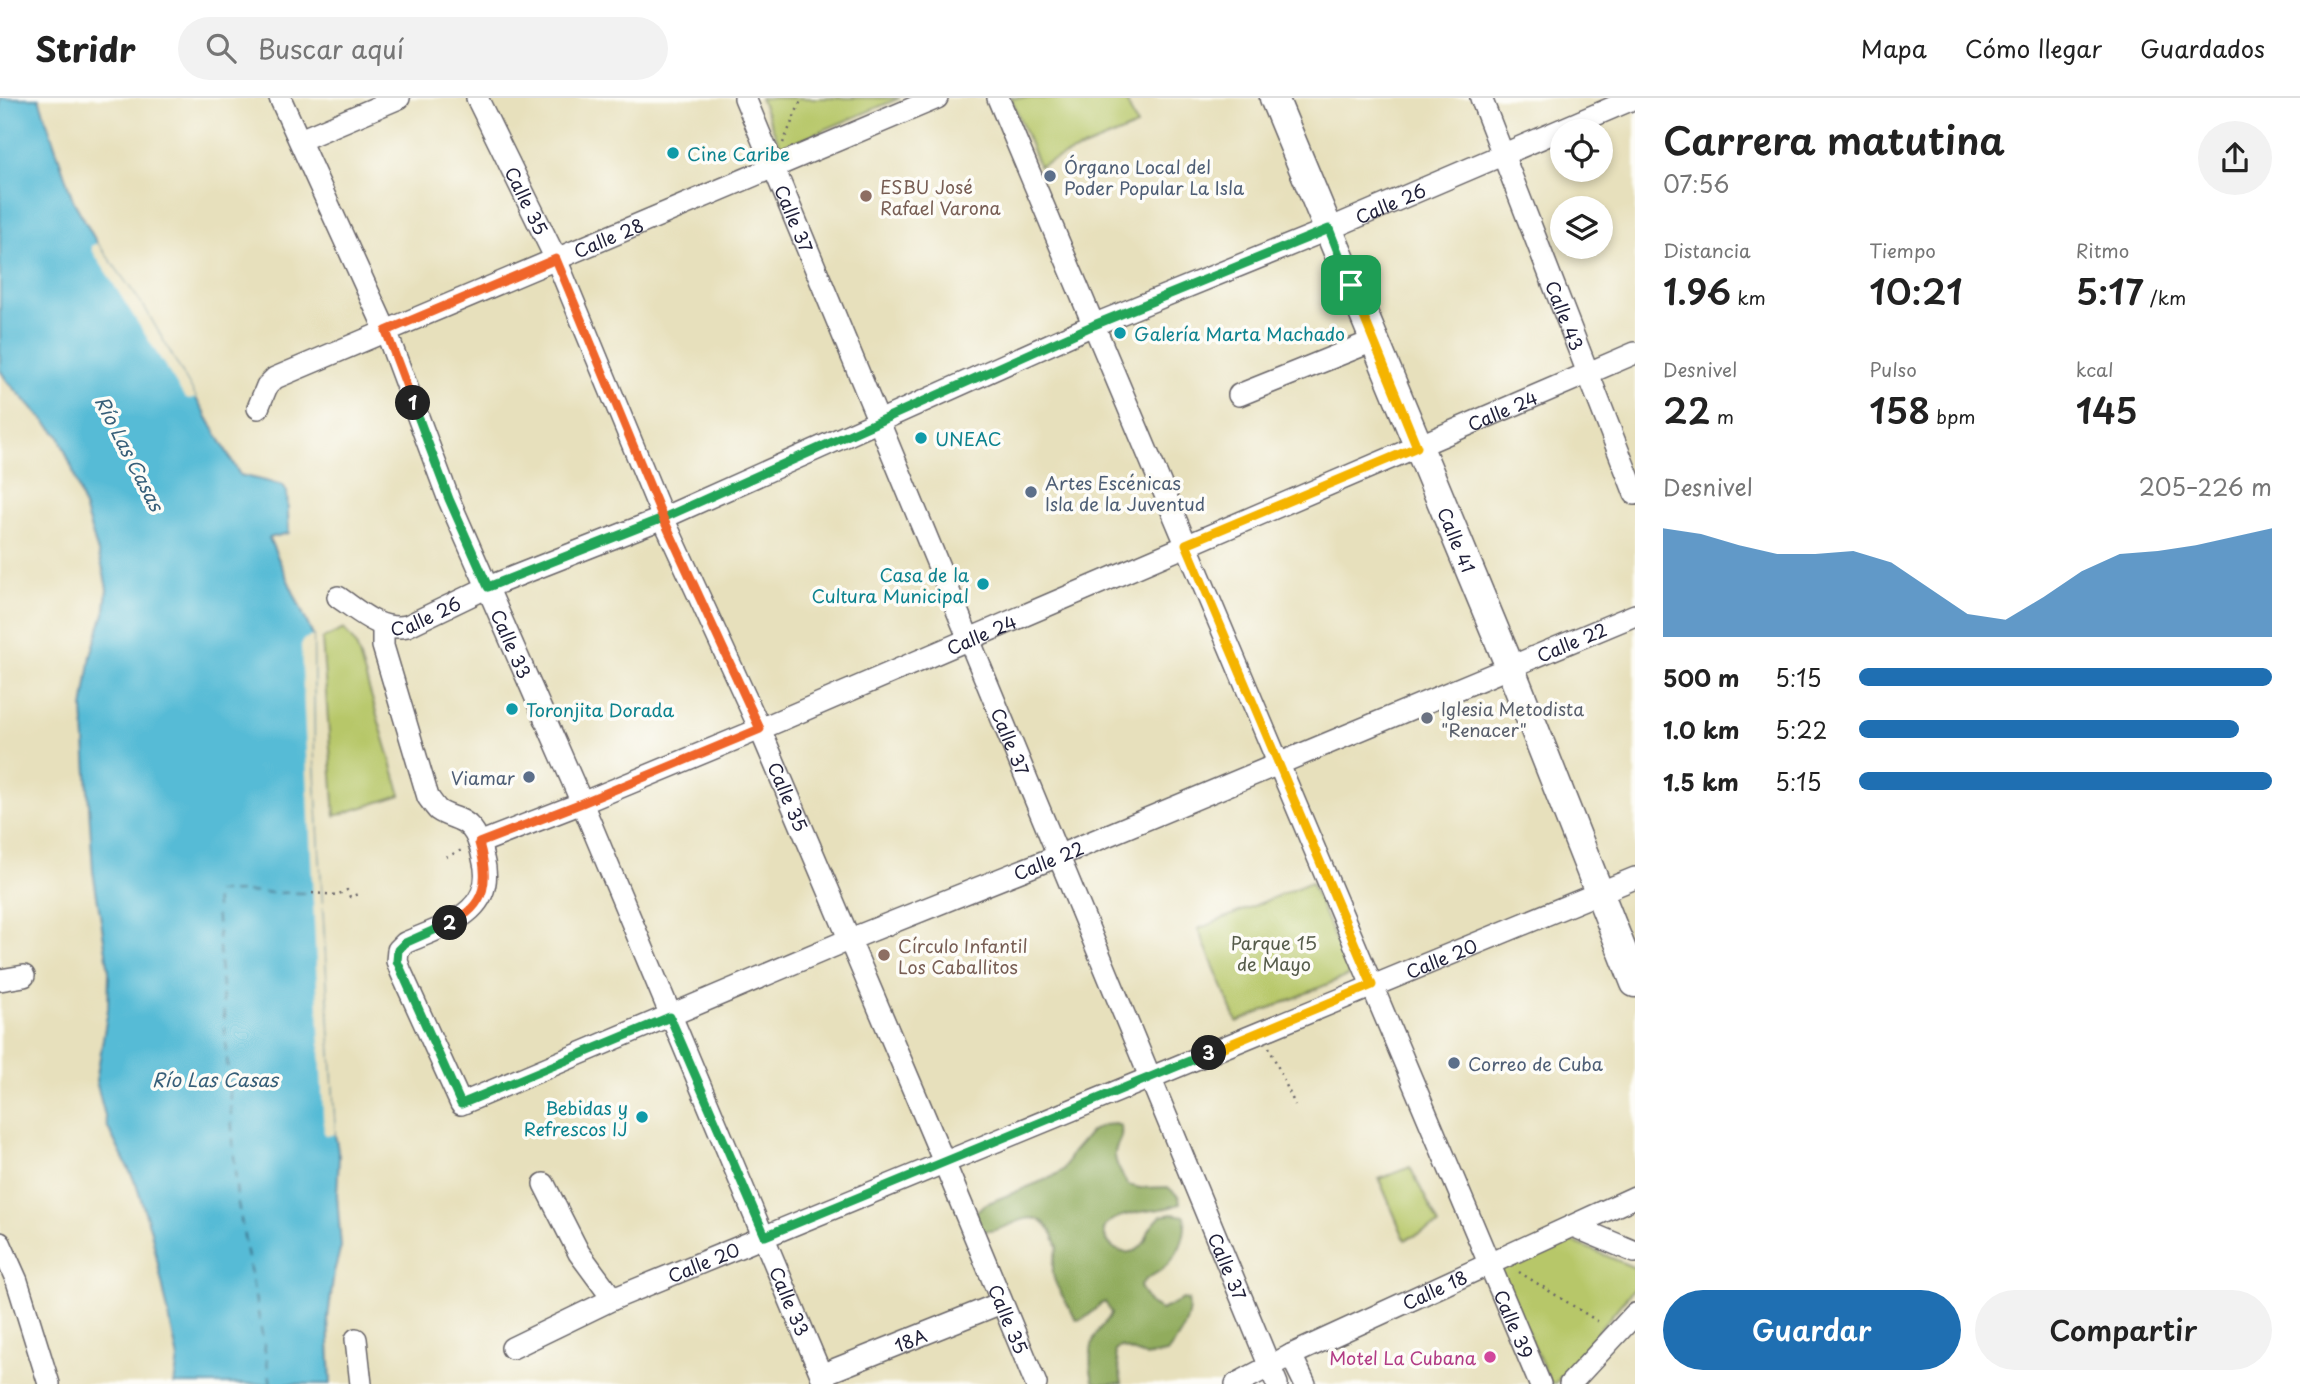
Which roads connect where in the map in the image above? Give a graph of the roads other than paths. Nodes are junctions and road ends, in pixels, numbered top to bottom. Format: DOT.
graph roads {
  1 [pos="280,98"];
  2 [pos="399,98"];
  3 [pos="477,98"];
  4 [pos="745,98"];
  5 [pos="937,98"];
  6 [pos="998,98"];
  7 [pos="1274,98"];
  8 [pos="1481,98"];
  9 [pos="1635,98"];
  10 [pos="300,140"];
  11 [pos="1503,155"];
  12 [pos="773,167"];
  13 [pos="1329,229"];
  14 [pos="556,259"];
  15 [pos="1094,325"];
  16 [pos="386,331"];
  17 [pos="1373,341"];
  18 [pos="1635,353"];
  19 [pos="1588,373"];
  20 [pos="1239,395"];
  21 [pos="258,408"];
  22 [pos="878,421"];
  23 [pos="1417,447"];
  24 [pos="1635,494"];
  25 [pos="663,518"];
  26 [pos="1186,544"];
  27 [pos="488,587"];
  28 [pos="338,597"];
  29 [pos="1635,615"];
  30 [pos="383,625"];
  31 [pos="968,640"];
  32 [pos="1510,667"];
  33 [pos="760,729"];
  34 [pos="1279,763"];
  35 [pos="582,803"];
  36 [pos="479,843"];
  37 [pos="1058,856"];
  38 [pos="1635,877"];
  39 [pos="1598,893"];
  40 [pos="848,940"];
  41 [pos="24,976"];
  42 [pos="0,980"];
  43 [pos="1635,983"];
  44 [pos="1372,985"];
  45 [pos="670,1017"];
  46 [pos="1149,1077"];
  47 [pos="944,1162"];
  48 [pos="544,1184"];
  49 [pos="1635,1197"];
  50 [pos="1573,1226"];
  51 [pos="765,1236"];
  52 [pos="0,1243"];
  53 [pos="1635,1252"];
  54 [pos="1494,1262"];
  55 [pos="9,1285"];
  56 [pos="613,1299"];
  57 [pos="1001,1303"];
  58 [pos="1635,1314"];
  59 [pos="356,1339"];
  60 [pos="512,1348"];
  61 [pos="1291,1355"];
  62 [pos="1273,1375"];
  63 [pos="823,1380"];
  64 [pos="49,1384"];
  65 [pos="361,1384"];
  66 [pos="1036,1384"];
  67 [pos="1236,1384"];
  68 [pos="1305,1384"];
  69 [pos="1540,1384"];
  70 [pos="1570,1384"];
  1 -- 10 [label="street, Calle 33"];
  2 -- 10 [label="street"];
  3 -- 14 [label="street, Calle 35"];
  4 -- 12 [label="street, Calle 37"];
  5 -- 12 [label="street, Calle 28"];
  6 -- 15 [label="street, Calle 39"];
  7 -- 13 [label="main road, Calle 41"];
  8 -- 11 [label="street, Calle 43"];
  9 -- 11 [label="street, Calle 26"];
  10 -- 16 [label="street, Calle 33"];
  11 -- 13 [label="street, Calle 26"];
  11 -- 19 [label="street, Calle 43"];
  12 -- 14 [label="street, Calle 28"];
  12 -- 22 [label="street, Calle 37"];
  13 -- 15 [label="street, Calle 26"];
  13 -- 17 [label="main road, Calle 41"];
  14 -- 16 [label="street, Calle 28"];
  14 -- 25 [label="street, Calle 35"];
  15 -- 22 [label="street, Calle 26"];
  15 -- 26 [label="street, Calle 39"];
  16 -- 21 [label="street, Calle 28"];
  16 -- 27 [label="street, Calle 33"];
  17 -- 20 [label="street"];
  17 -- 23 [label="main road, Calle 41"];
  18 -- 19 [label="street, Calle 24"];
  19 -- 23 [label="street, Calle 24"];
  19 -- 24 [label="street, Calle 43"];
  22 -- 25 [label="street, Calle 26"];
  22 -- 31 [label="street, Calle 37"];
  23 -- 26 [label="street, Calle 24"];
  23 -- 32 [label="main road, Calle 41"];
  25 -- 27 [label="street, Calle 26"];
  25 -- 33 [label="street, Calle 35"];
  26 -- 31 [label="street, Calle 24"];
  26 -- 34 [label="street, Calle 39"];
  27 -- 30 [label="street, Calle 26"];
  27 -- 35 [label="street, Calle 33"];
  28 -- 30 [label="street, Calle 26"];
  29 -- 32 [label="street, Calle 22"];
  30 -- 36 [label="street"];
  31 -- 33 [label="street, Calle 24"];
  31 -- 37 [label="street, Calle 37"];
  32 -- 34 [label="street, Calle 22"];
  32 -- 39 [label="main road, Calle 41"];
  33 -- 35 [label="street, Calle 24"];
  33 -- 40 [label="street, Calle 35"];
  34 -- 37 [label="street, Calle 22"];
  34 -- 44 [label="street, Calle 39"];
  35 -- 36 [label="street, Calle 24"];
  35 -- 45 [label="street, Calle 33"];
  36 -- 45 [label="street, Calle 22"];
  37 -- 40 [label="street, Calle 22"];
  37 -- 46 [label="street, Calle 37"];
  38 -- 39 [label="street, Calle 20"];
  39 -- 43 [label="main road, Calle 41"];
  39 -- 44 [label="street, Calle 20"];
  40 -- 45 [label="street, Calle 22"];
  40 -- 47 [label="street, Calle 35"];
  41 -- 42 [label="street"];
  44 -- 46 [label="street, Calle 20"];
  44 -- 54 [label="street, Calle 39"];
  45 -- 51 [label="street, Calle 33"];
  46 -- 47 [label="street, Calle 20"];
  46 -- 62 [label="street, Calle 37"];
  47 -- 51 [label="street, Calle 20"];
  47 -- 57 [label="street, Calle 35"];
  48 -- 56 [label="street"];
  49 -- 50 [label="street, Calle 18"];
  50 -- 53 [label="street"];
  50 -- 54 [label="street, Calle 18"];
  51 -- 56 [label="street, Calle 20"];
  51 -- 63 [label="street, Calle 33"];
  52 -- 55 [label="street"];
  54 -- 61 [label="street, Calle 18"];
  54 -- 69 [label="street, Calle 39"];
  55 -- 64 [label="street"];
  56 -- 60 [label="street, Calle 20"];
  57 -- 63 [label="street, 18A"];
  57 -- 66 [label="street, Calle 35"];
  58 -- 70 [label="street"];
  59 -- 65 [label="street"];
  61 -- 62 [label="street, Calle 18"];
  61 -- 68 [label="street"];
  62 -- 67 [label="street, Calle 18"];
}
